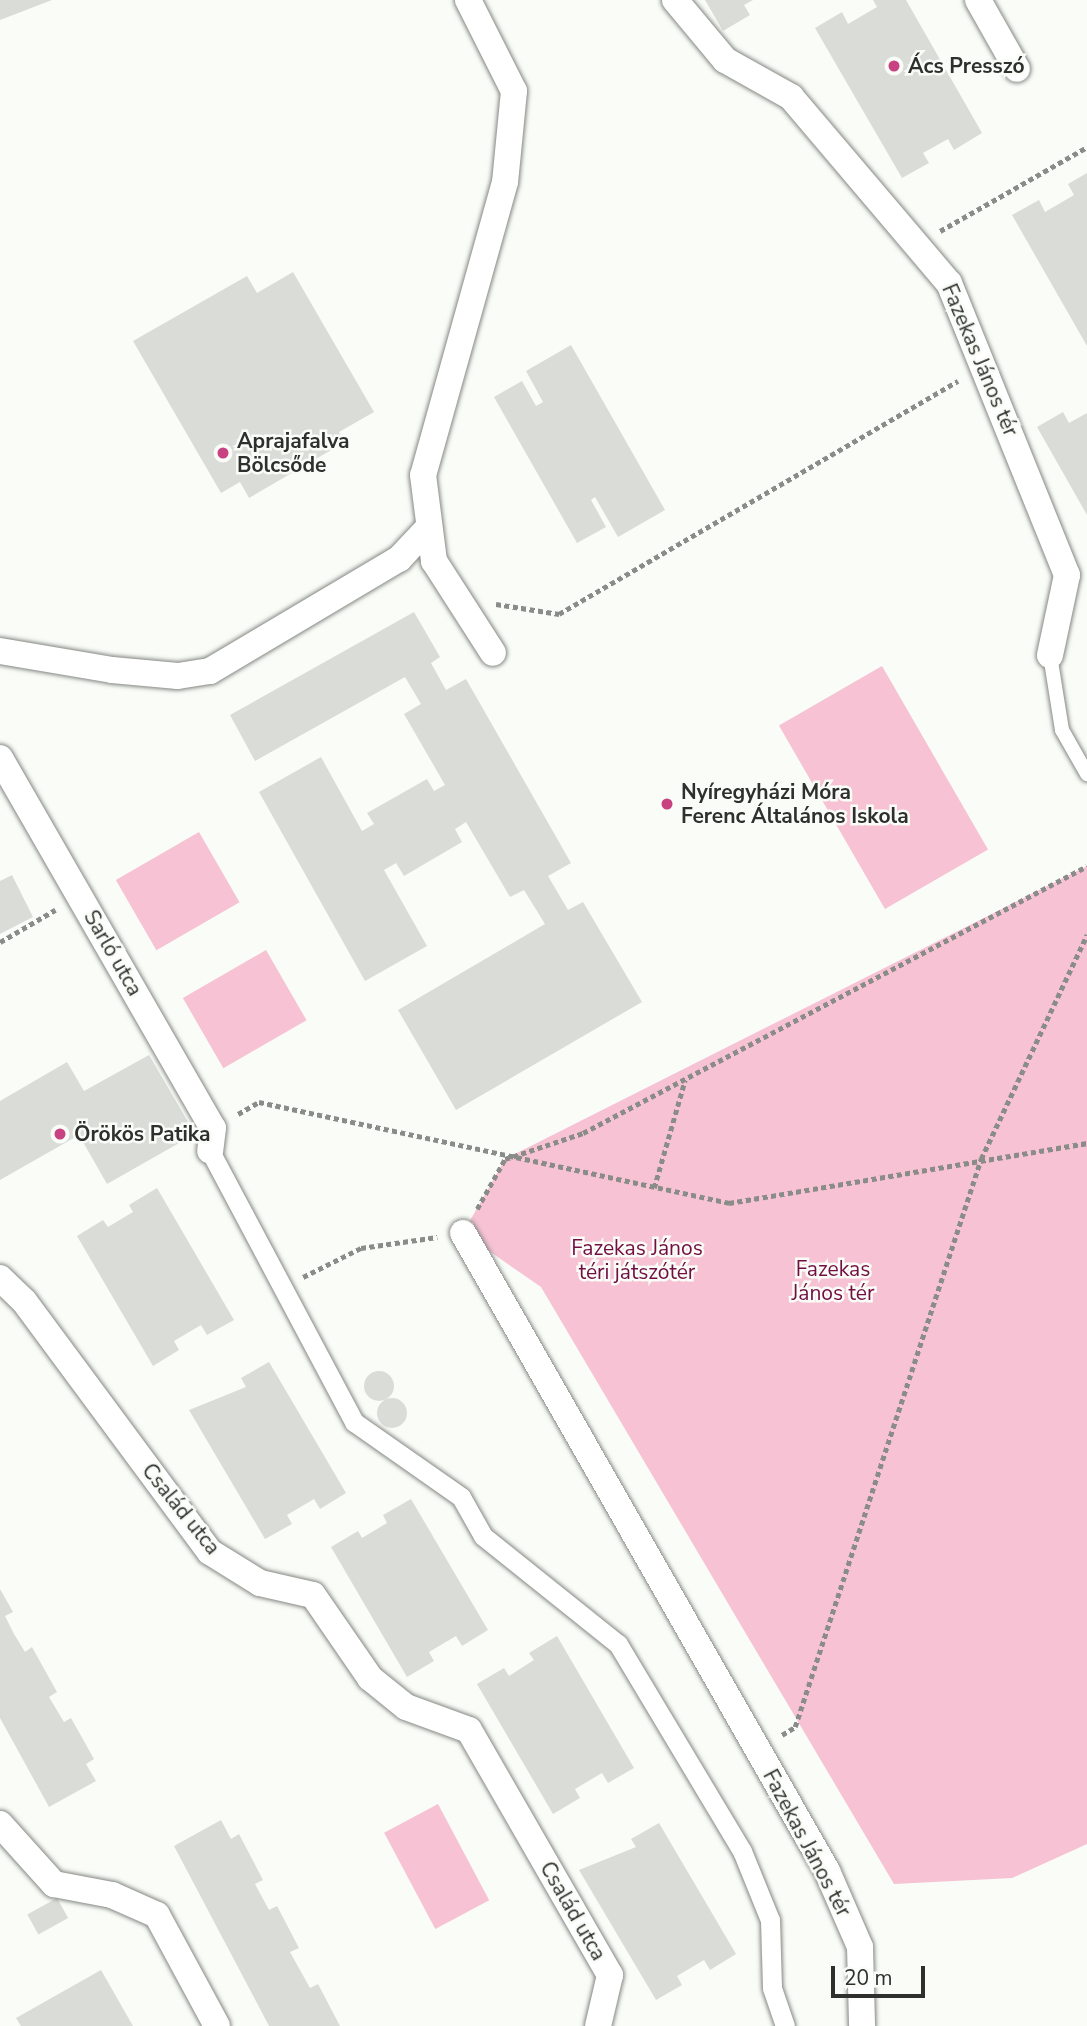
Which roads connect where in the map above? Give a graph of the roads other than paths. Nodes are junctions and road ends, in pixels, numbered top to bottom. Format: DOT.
graph roads {
  1 [pos="468,0"];
  2 [pos="675,0"];
  3 [pos="978,0"];
  4 [pos="1017,69"];
  5 [pos="429,527"];
  6 [pos="0,651"];
  7 [pos="493,653"];
  8 [pos="1050,655"];
  9 [pos="0,758"];
  10 [pos="1087,774"];
  11 [pos="211,1139"];
  12 [pos="463,1233"];
  13 [pos="0,1278"];
  14 [pos="0,1824"];
  15 [pos="216,2026"];
  16 [pos="598,2026"];
  17 [pos="785,2026"];
  18 [pos="862,2026"];
  1 -- 5 [label="street"];
  2 -- 8 [label="street, Fazekas János tér"];
  3 -- 4 [label="street"];
  5 -- 6 [label="street"];
  5 -- 7 [label="street"];
  8 -- 10 [label="lane"];
  9 -- 11 [label="street, Sarló utca"];
  11 -- 17 [label="street"];
  12 -- 18 [label="street, Fazekas János tér"];
  13 -- 16 [label="street, Család utca"];
  14 -- 15 [label="street"];
}
